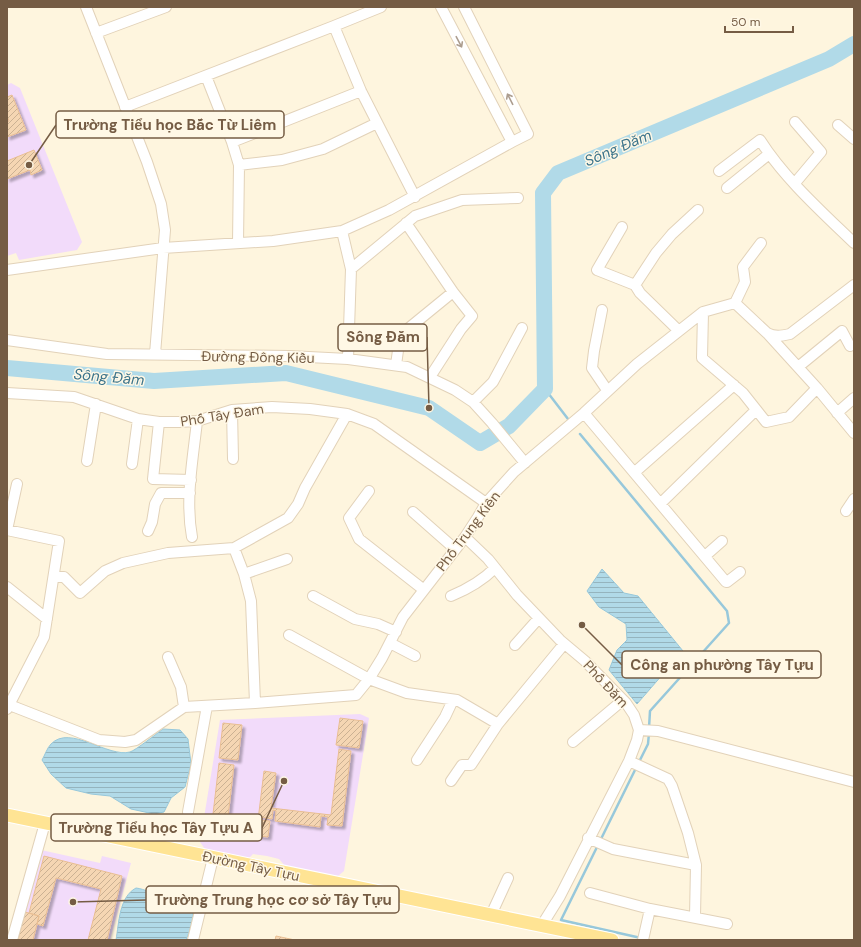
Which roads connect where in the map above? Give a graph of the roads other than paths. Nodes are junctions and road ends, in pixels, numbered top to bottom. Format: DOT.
graph roads {
  1 [pos="86,7"];
  2 [pos="166,7"];
  3 [pos="381,7"];
  4 [pos="441,7"];
  5 [pos="464,7"];
  6 [pos="334,26"];
  7 [pos="96,33"];
  8 [pos="206,76"];
  9 [pos="361,91"];
  10 [pos="125,108"];
  11 [pos="795,122"];
  12 [pos="377,123"];
  13 [pos="838,125"];
  14 [pos="854,139"];
  15 [pos="232,142"];
  16 [pos="512,142"];
  17 [pos="769,154"];
  18 [pos="240,165"];
  19 [pos="719,171"];
  20 [pos="795,183"];
  21 [pos="727,188"];
  22 [pos="415,197"];
  23 [pos="518,198"];
  24 [pos="698,210"];
  25 [pos="406,223"];
  26 [pos="622,227"];
  27 [pos="342,231"];
  28 [pos="761,242"];
  29 [pos="238,243"];
  30 [pos="854,243"];
  31 [pos="163,248"];
  32 [pos="351,269"];
  33 [pos="7,270"];
  34 [pos="635,285"];
  35 [pos="854,285"];
  36 [pos="453,292"];
  37 [pos="735,303"];
  38 [pos="602,310"];
  39 [pos="703,312"];
  40 [pos="522,328"];
  41 [pos="679,331"];
  42 [pos="767,333"];
  43 [pos="7,340"];
  44 [pos="850,346"];
  45 [pos="155,354"];
  46 [pos="348,359"];
  47 [pos="396,365"];
  48 [pos="798,367"];
  49 [pos="430,377"];
  50 [pos="734,385"];
  51 [pos="817,388"];
  52 [pos="607,390"];
  53 [pos="7,393"];
  54 [pos="854,398"];
  55 [pos="473,402"];
  56 [pos="96,404"];
  57 [pos="232,410"];
  58 [pos="756,410"];
  59 [pos="838,413"];
  60 [pos="347,414"];
  61 [pos="583,414"];
  62 [pos="138,418"];
  63 [pos="197,421"];
  64 [pos="158,422"];
  65 [pos="854,432"];
  66 [pos="233,459"];
  67 [pos="87,461"];
  68 [pos="525,463"];
  69 [pos="132,464"];
  70 [pos="635,472"];
  71 [pos="191,480"];
  72 [pos="17,484"];
  73 [pos="369,491"];
  74 [pos="190,493"];
  75 [pos="854,499"];
  76 [pos="486,503"];
  77 [pos="661,503"];
  78 [pos="846,511"];
  79 [pos="413,512"];
  80 [pos="7,530"];
  81 [pos="148,531"];
  82 [pos="192,537"];
  83 [pos="465,537"];
  84 [pos="722,541"];
  85 [pos="234,548"];
  86 [pos="455,549"];
  87 [pos="706,556"];
  88 [pos="287,559"];
  89 [pos="495,568"];
  90 [pos="740,572"];
  91 [pos="244,574"];
  92 [pos="54,577"];
  93 [pos="7,587"];
  94 [pos="424,590"];
  95 [pos="313,596"];
  96 [pos="451,596"];
  97 [pos="539,618"];
  98 [pos="47,619"];
  99 [pos="396,632"];
  100 [pos="289,635"];
  101 [pos="390,643"];
  102 [pos="564,644"];
  103 [pos="515,645"];
  104 [pos="415,656"];
  105 [pos="168,657"];
  106 [pos="369,680"];
  107 [pos="453,700"];
  108 [pos="623,700"];
  109 [pos="255,704"];
  110 [pos="8,706"];
  111 [pos="207,706"];
  112 [pos="184,707"];
  113 [pos="498,724"];
  114 [pos="641,730"];
  115 [pos="574,742"];
  116 [pos="417,760"];
  117 [pos="630,761"];
  118 [pos="451,781"];
  119 [pos="854,782"];
  120 [pos="188,812"];
  121 [pos="7,815"];
  122 [pos="45,823"];
  123 [pos="590,839"];
  124 [pos="213,858"];
  125 [pos="696,865"];
  126 [pos="508,878"];
  127 [pos="590,893"];
  128 [pos="650,909"];
  129 [pos="491,915"];
  130 [pos="695,917"];
  131 [pos="727,924"];
  132 [pos="542,925"];
  133 [pos="12,940"];
  134 [pos="193,940"];
  135 [pos="612,940"];
  136 [pos="643,940"];
  1 -- 7 [label="street"];
  2 -- 7 [label="street"];
  3 -- 6 [label="street"];
  4 -- 16 [label="street, one-way"];
  16 -- 5 [label="street, one-way"];
  6 -- 8 [label="street"];
  6 -- 9 [label="street"];
  7 -- 10 [label="street"];
  8 -- 10 [label="street"];
  8 -- 15 [label="street"];
  9 -- 12 [label="street"];
  9 -- 15 [label="street"];
  10 -- 31 [label="street"];
  11 -- 20 [label="street"];
  12 -- 18 [label="street"];
  12 -- 22 [label="street"];
  13 -- 14 [label="street"];
  15 -- 18 [label="street"];
  16 -- 22 [label="street"];
  17 -- 19 [label="street"];
  17 -- 20 [label="street"];
  17 -- 21 [label="street"];
  18 -- 29 [label="street"];
  20 -- 30 [label="street"];
  22 -- 27 [label="street"];
  23 -- 25 [label="street"];
  24 -- 34 [label="street"];
  25 -- 32 [label="street"];
  25 -- 36 [label="street"];
  26 -- 34 [label="street"];
  27 -- 29 [label="street"];
  27 -- 32 [label="street"];
  28 -- 37 [label="street"];
  29 -- 31 [label="street"];
  31 -- 33 [label="street"];
  31 -- 45 [label="street"];
  32 -- 46 [label="street"];
  34 -- 41 [label="street"];
  35 -- 42 [label="street"];
  36 -- 47 [label="street"];
  36 -- 49 [label="street"];
  37 -- 39 [label="street, Phố Trung Kiên"];
  37 -- 42 [label="street"];
  38 -- 52 [label="street"];
  39 -- 41 [label="street, Phố Trung Kiên"];
  39 -- 50 [label="street"];
  40 -- 55 [label="street"];
  41 -- 52 [label="street, Phố Trung Kiên"];
  42 -- 48 [label="street"];
  43 -- 45 [label="street, Đường Đông Kiều"];
  44 -- 48 [label="street"];
  45 -- 46 [label="street, Đường Đông Kiều"];
  46 -- 47 [label="street, Đường Đông Kiều"];
  47 -- 49 [label="street, Đường Đông Kiều"];
  48 -- 51 [label="street"];
  49 -- 55 [label="street, Đường Đông Kiều"];
  50 -- 58 [label="street"];
  50 -- 70 [label="street"];
  51 -- 58 [label="street"];
  51 -- 59 [label="street"];
  52 -- 61 [label="street, Phố Trung Kiên"];
  53 -- 56 [label="street, Phố Tây Đam"];
  54 -- 59 [label="street"];
  55 -- 68 [label="street, Đường Đông Kiều"];
  56 -- 62 [label="street, Phố Tây Đam"];
  56 -- 67 [label="street"];
  57 -- 60 [label="street, Phố Tây Đam"];
  57 -- 63 [label="street, Phố Tây Đam"];
  57 -- 66 [label="street"];
  58 -- 77 [label="street"];
  59 -- 65 [label="street"];
  60 -- 76 [label="street, Phố Tây Đam"];
  60 -- 85 [label="street"];
  61 -- 68 [label="street, Phố Trung Kiên"];
  61 -- 70 [label="street"];
  62 -- 64 [label="street, Phố Tây Đam"];
  62 -- 69 [label="street"];
  63 -- 64 [label="street, Phố Tây Đam"];
  63 -- 71 [label="street"];
  64 -- 71 [label="street"];
  68 -- 76 [label="street, Phố Trung Kiên"];
  70 -- 77 [label="street"];
  71 -- 74 [label="street"];
  72 -- 80 [label="street"];
  73 -- 94 [label="street"];
  74 -- 81 [label="street"];
  74 -- 82 [label="street"];
  75 -- 78 [label="street"];
  76 -- 83 [label="street, Phố Trung Kiên"];
  77 -- 87 [label="street"];
  79 -- 86 [label="street"];
  80 -- 92 [label="street"];
  83 -- 86 [label="street, Phố Trung Kiên"];
  83 -- 89 [label="street, Phố Đăm"];
  84 -- 87 [label="street"];
  85 -- 91 [label="street"];
  85 -- 92 [label="street"];
  86 -- 94 [label="street, Phố Trung Kiên"];
  87 -- 90 [label="street"];
  88 -- 91 [label="street"];
  89 -- 96 [label="street"];
  89 -- 97 [label="street, Phố Đăm"];
  91 -- 109 [label="street"];
  92 -- 98 [label="street"];
  93 -- 98 [label="street"];
  94 -- 99 [label="street, Phố Trung Kiên"];
  95 -- 99 [label="street"];
  97 -- 102 [label="street, Phố Đăm"];
  97 -- 103 [label="street"];
  98 -- 110 [label="street"];
  99 -- 101 [label="street, Phố Trung Kiên"];
  100 -- 106 [label="street"];
  101 -- 104 [label="street"];
  101 -- 106 [label="street, Phố Trung Kiên"];
  102 -- 108 [label="street, Phố Đăm"];
  102 -- 113 [label="street"];
  105 -- 112 [label="street"];
  106 -- 107 [label="street"];
  106 -- 109 [label="street, Phố Trung Kiên"];
  107 -- 113 [label="street"];
  107 -- 116 [label="street"];
  108 -- 114 [label="street, Phố Đăm"];
  108 -- 115 [label="street"];
  109 -- 111 [label="street, Phố Trung Kiên"];
  110 -- 112 [label="street"];
  111 -- 112 [label="street, Phố Trung Kiên"];
  111 -- 120 [label="street"];
  113 -- 118 [label="street"];
  114 -- 117 [label="street"];
  114 -- 119 [label="street"];
  117 -- 123 [label="street"];
  117 -- 125 [label="street"];
  121 -- 122 [label="main road, Đường Tây Tựu"];
  122 -- 124 [label="main road, Đường Tây Tựu"];
  122 -- 133 [label="street"];
  123 -- 125 [label="street"];
  123 -- 132 [label="street"];
  124 -- 129 [label="main road, Đường Tây Tựu"];
  124 -- 134 [label="street"];
  125 -- 130 [label="street"];
  126 -- 129 [label="street"];
  127 -- 128 [label="street"];
  128 -- 130 [label="street"];
  128 -- 136 [label="street"];
  129 -- 132 [label="main road, Đường Tây Tựu"];
  130 -- 131 [label="street"];
  132 -- 135 [label="main road, Đường Tây Tựu"];
}
